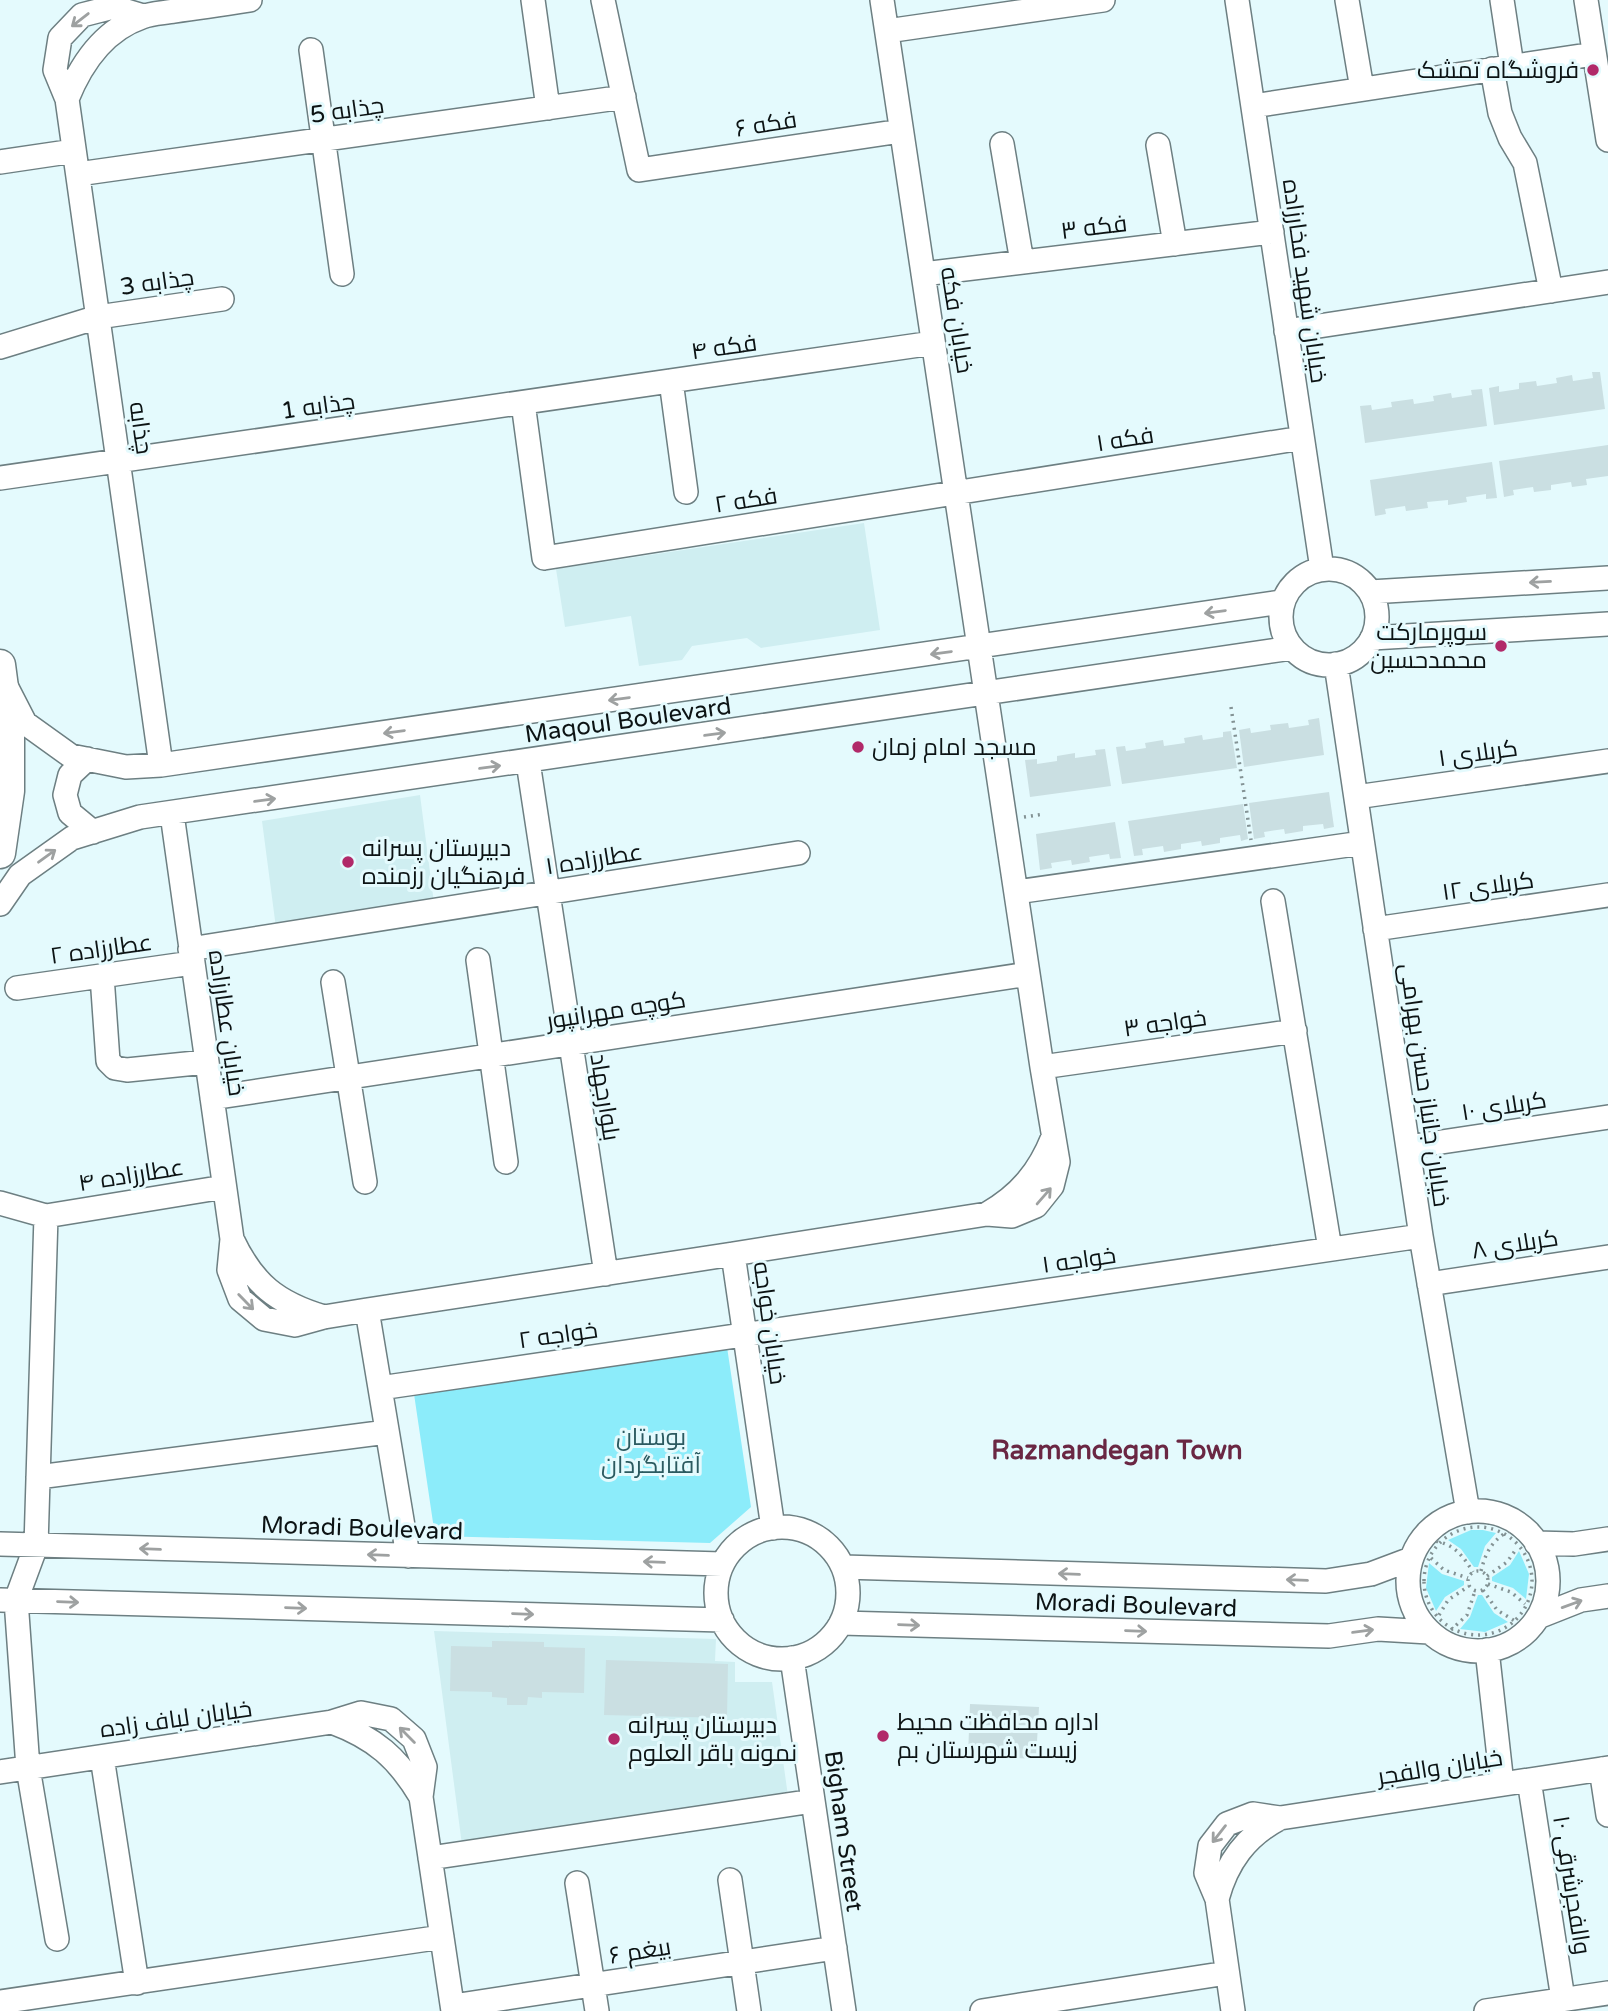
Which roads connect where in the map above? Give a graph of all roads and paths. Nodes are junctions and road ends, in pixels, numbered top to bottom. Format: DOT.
graph roads {
  1 [pos="250,0"];
  2 [pos="533,0"];
  3 [pos="603,0"];
  4 [pos="882,0"];
  5 [pos="1103,0"];
  6 [pos="1237,0"];
  7 [pos="1348,0"];
  8 [pos="1502,0"];
  9 [pos="1586,0"];
  10 [pos="143,16"];
  11 [pos="887,31"];
  12 [pos="311,50"];
  13 [pos="1594,54"];
  14 [pos="1502,68"];
  15 [pos="1362,89"];
  16 [pos="624,97"];
  17 [pos="67,99"];
  18 [pos="1253,106"];
  19 [pos="548,108"];
  20 [pos="901,131"];
  21 [pos="323,139"];
  22 [pos="1608,140"];
  23 [pos="1002,144"];
  24 [pos="1158,145"];
  25 [pos="74,150"];
  26 [pos="0,162"];
  27 [pos="78,174"];
  28 [pos="1272,232"];
  29 [pos="1175,244"];
  30 [pos="1022,262"];
  31 [pos="342,274"];
  32 [pos="923,274"];
  33 [pos="1608,282"];
  34 [pos="1551,291"];
  35 [pos="222,299"];
  36 [pos="98,317"];
  37 [pos="1286,331"];
  38 [pos="933,343"];
  39 [pos="4,346"];
  40 [pos="671,381"];
  41 [pos="523,403"];
  42 [pos="1302,438"];
  43 [pos="120,461"];
  44 [pos="0,478"];
  45 [pos="686,492"];
  46 [pos="956,493"];
  47 [pos="1322,569"];
  48 [pos="1608,578"];
  49 [pos="1370,592"];
  50 [pos="1282,602"];
  51 [pos="1608,624"];
  52 [pos="1372,638"];
  53 [pos="979,648"];
  54 [pos="1292,648"];
  55 [pos="1336,664"];
  56 [pos="1,672"];
  57 [pos="986,694"];
  58 [pos="1231,707"];
  59 [pos="87,759"];
  60 [pos="1608,761"];
  61 [pos="528,762"];
  62 [pos="161,765"];
  63 [pos="1356,797"];
  64 [pos="172,814"];
  65 [pos="93,832"];
  66 [pos="1362,843"];
  67 [pos="1252,846"];
  68 [pos="0,853"];
  69 [pos="798,853"];
  70 [pos="1016,892"];
  71 [pos="548,893"];
  72 [pos="1608,895"];
  73 [pos="1273,901"];
  74 [pos="0,904"];
  75 [pos="1375,929"];
  76 [pos="191,956"];
  77 [pos="478,960"];
  78 [pos="1028,974"];
  79 [pos="102,976"];
  80 [pos="333,982"];
  81 [pos="18,988"];
  82 [pos="1295,1031"];
  83 [pos="571,1044"];
  84 [pos="491,1056"];
  85 [pos="206,1062"];
  86 [pos="1042,1067"];
  87 [pos="348,1077"];
  88 [pos="212,1098"];
  89 [pos="1608,1117"];
  90 [pos="1408,1147"];
  91 [pos="506,1162"];
  92 [pos="365,1182"];
  93 [pos="224,1187"];
  94 [pos="0,1203"];
  95 [pos="46,1216"];
  96 [pos="1421,1236"];
  97 [pos="1330,1249"];
  98 [pos="733,1254"];
  99 [pos="1608,1257"];
  100 [pos="606,1274"];
  101 [pos="1429,1284"];
  102 [pos="367,1310"];
  103 [pos="744,1335"];
  104 [pos="380,1388"];
  105 [pos="387,1432"];
  106 [pos="38,1477"];
  107 [pos="1468,1512"];
  108 [pos="773,1528"];
  109 [pos="1519,1537"];
  110 [pos="1608,1539"];
  111 [pos="0,1545"];
  112 [pos="36,1546"];
  113 [pos="1426,1549"];
  114 [pos="408,1556"];
  115 [pos="722,1564"];
  116 [pos="843,1567"];
  117 [pos="1480,1571"];
  118 [pos="1472,1572"];
  119 [pos="1487,1576"];
  120 [pos="1468,1578"];
  121 [pos="1488,1584"];
  122 [pos="1469,1586"];
  123 [pos="1483,1590"];
  124 [pos="1475,1591"];
  125 [pos="1608,1596"];
  126 [pos="8,1600"];
  127 [pos="1528,1617"];
  128 [pos="722,1620"];
  129 [pos="841,1623"];
  130 [pos="1439,1628"];
  131 [pos="1487,1650"];
  132 [pos="792,1658"];
  133 [pos="102,1756"];
  134 [pos="28,1768"];
  135 [pos="1604,1769"];
  136 [pos="0,1772"];
  137 [pos="1529,1780"];
  138 [pos="1502,1784"];
  139 [pos="813,1801"];
  140 [pos="1608,1815"];
  141 [pos="430,1858"];
  142 [pos="730,1880"];
  143 [pos="577,1883"];
  144 [pos="442,1937"];
  145 [pos="57,1939"];
  146 [pos="835,1948"];
  147 [pos="742,1962"];
  148 [pos="1227,1973"];
  149 [pos="137,1983"];
  150 [pos="593,1985"];
  151 [pos="1608,1993"];
  152 [pos="1563,1999"];
  153 [pos="0,2003"];
  154 [pos="453,2008"];
  155 [pos="597,2011"];
  156 [pos="749,2011"];
  157 [pos="844,2011"];
  158 [pos="982,2011"];
  159 [pos="1233,2011"];
  160 [pos="1486,2011"];
  1 -- 10 [label="street"];
  2 -- 19 [label="street"];
  3 -- 16 [label="street"];
  4 -- 11 [label="street, خیابان فکه"];
  5 -- 11 [label="street"];
  6 -- 18 [label="street, خیابان شهید فخارزاده"];
  7 -- 15 [label="street"];
  8 -- 14 [label="street"];
  9 -- 13 [label="street"];
  10 -- 17 [label="street"];
  10 -- 17 [label="street, چذابه, one-way"];
  11 -- 20 [label="street, خیابان فکه"];
  12 -- 21 [label="street"];
  13 -- 14 [label="street"];
  13 -- 22 [label="street"];
  14 -- 15 [label="street"];
  14 -- 34 [label="street"];
  15 -- 18 [label="street"];
  16 -- 19 [label="street, چذابه 5"];
  16 -- 20 [label="street, فکه ۶"];
  17 -- 25 [label="street, چذابه"];
  18 -- 28 [label="street, خیابان شهید فخارزاده"];
  19 -- 21 [label="street, چذابه 5"];
  20 -- 32 [label="street, خیابان فکه"];
  21 -- 27 [label="street, چذابه 5"];
  21 -- 31 [label="street"];
  23 -- 30 [label="street"];
  24 -- 29 [label="street"];
  25 -- 26 [label="street"];
  25 -- 27 [label="street, چذابه"];
  27 -- 36 [label="street, چذابه"];
  28 -- 29 [label="street, فکه ۳"];
  28 -- 37 [label="street, خیابان شهید فخارزاده"];
  29 -- 30 [label="street, فکه ۳"];
  30 -- 32 [label="street, فکه ۳"];
  32 -- 38 [label="street, خیابان فکه"];
  33 -- 34 [label="street"];
  34 -- 37 [label="street"];
  35 -- 36 [label="street, چذابه 3"];
  36 -- 39 [label="street, چذابه 3"];
  36 -- 43 [label="street, چذابه"];
  37 -- 42 [label="street, خیابان شهید فخارزاده"];
  38 -- 40 [label="street, فکه ۴"];
  38 -- 46 [label="street, خیابان فکه"];
  40 -- 41 [label="street, فکه ۴"];
  40 -- 45 [label="street"];
  41 -- 43 [label="street, چذابه 1"];
  41 -- 46 [label="street, فکه ۲"];
  42 -- 46 [label="street, فکه ۱"];
  42 -- 47 [label="street, خیابان شهید فخارزاده"];
  43 -- 44 [label="street, چذابه 1"];
  43 -- 62 [label="street, چذابه"];
  46 -- 53 [label="street, خیابان فکه"];
  47 -- 49 [label="street"];
  47 -- 50 [label="street"];
  48 -- 49 [label="street, one-way"];
  49 -- 52 [label="street"];
  50 -- 53 [label="street, Maqoul Boulevard, one-way"];
  50 -- 54 [label="street"];
  51 -- 52 [label="street"];
  52 -- 55 [label="street"];
  53 -- 57 [label="street, خیابان فکه"];
  53 -- 62 [label="street, Maqoul Boulevard, one-way"];
  54 -- 55 [label="street"];
  54 -- 57 [label="street, Maqoul Boulevard"];
  55 -- 63 [label="street, خیابان جانباز حسن بهرامی"];
  56 -- 59 [label="street, Maqoul Boulevard"];
  56 -- 68 [label="main road"];
  61 -- 57 [label="street, Maqoul Boulevard, one-way"];
  57 -- 70 [label="street, خیابان خواجه"];
  58 -- 67 [label="path"];
  59 -- 62 [label="street, Maqoul Boulevard"];
  59 -- 65 [label="street"];
  60 -- 63 [label="street, کربلای ۱"];
  64 -- 61 [label="street, Maqoul Boulevard, one-way"];
  61 -- 71 [label="street, بلوارجهاد"];
  63 -- 66 [label="street, خیابان جانباز حسن بهرامی"];
  64 -- 65 [label="street, Maqoul Boulevard"];
  64 -- 76 [label="street, خیابان عطارزاده"];
  74 -- 65 [label="street, Maqoul Boulevard, one-way"];
  66 -- 70 [label="street"];
  66 -- 75 [label="street, خیابان جانباز حسن بهرامی"];
  69 -- 71 [label="street, عطارزاده ۱"];
  70 -- 78 [label="street, خیابان خواجه"];
  71 -- 76 [label="street, عطارزاده ۱"];
  71 -- 83 [label="street, بلوارجهاد"];
  72 -- 75 [label="street, کربلای ۱۲"];
  73 -- 82 [label="street"];
  75 -- 90 [label="street, خیابان جانباز حسن بهرامی"];
  76 -- 79 [label="street, عطارزاده ۲"];
  76 -- 85 [label="street, خیابان عطارزاده"];
  77 -- 84 [label="street"];
  78 -- 83 [label="street, کوچه مهرانپور"];
  78 -- 86 [label="street, خیابان خواجه"];
  79 -- 81 [label="street, عطارزاده ۲"];
  79 -- 85 [label="street"];
  80 -- 87 [label="street"];
  82 -- 86 [label="street, خواجه ۳"];
  82 -- 97 [label="street"];
  83 -- 84 [label="street, کوچه مهرانپور"];
  83 -- 100 [label="street, بلوارجهاد"];
  84 -- 87 [label="street, کوچه مهرانپور"];
  84 -- 91 [label="street"];
  85 -- 88 [label="street, خیابان عطارزاده"];
  86 -- 98 [label="street, خیابان خواجه"];
  87 -- 88 [label="street, کوچه مهرانپور"];
  87 -- 92 [label="street"];
  88 -- 93 [label="street, خیابان عطارزاده"];
  89 -- 90 [label="street, کربلای ۱۰"];
  90 -- 96 [label="street, خیابان جانباز حسن بهرامی"];
  93 -- 95 [label="street, عطارزاده ۴"];
  93 -- 102 [label="street, خیابان عطارزاده"];
  94 -- 95 [label="street"];
  95 -- 106 [label="street"];
  96 -- 97 [label="street, خواجه ۱"];
  96 -- 101 [label="street, خیابان جانباز حسن بهرامی"];
  97 -- 103 [label="street, خواجه ۱"];
  98 -- 100 [label="street, خیابان عطارزاده"];
  98 -- 103 [label="street, خیابان خواجه"];
  99 -- 101 [label="street, کربلای ۸"];
  100 -- 102 [label="street, خیابان عطارزاده"];
  101 -- 107 [label="street, خیابان جانباز حسن بهرامی"];
  102 -- 104 [label="street"];
  103 -- 104 [label="street, خواجه ۲"];
  103 -- 108 [label="street, خیابان خواجه"];
  104 -- 105 [label="street"];
  105 -- 106 [label="street"];
  105 -- 114 [label="street"];
  106 -- 112 [label="street"];
  107 -- 109 [label="street"];
  107 -- 113 [label="street, Moradi Boulevard"];
  108 -- 115 [label="street"];
  108 -- 116 [label="street"];
  109 -- 110 [label="street"];
  109 -- 113 [label="path"];
  109 -- 117 [label="path"];
  109 -- 119 [label="path"];
  109 -- 127 [label="path"];
  109 -- 127 [label="street"];
  111 -- 112 [label="street, Moradi Boulevard"];
  114 -- 112 [label="street, Moradi Boulevard, one-way"];
  112 -- 126 [label="street"];
  113 -- 116 [label="street, Moradi Boulevard, one-way"];
  113 -- 118 [label="path"];
  113 -- 120 [label="path"];
  113 -- 130 [label="path"];
  113 -- 130 [label="street"];
  115 -- 114 [label="street, Moradi Boulevard, one-way"];
  115 -- 128 [label="street"];
  116 -- 129 [label="street"];
  117 -- 118 [label="path"];
  117 -- 119 [label="path"];
  118 -- 120 [label="path"];
  119 -- 121 [label="path"];
  120 -- 122 [label="path"];
  121 -- 123 [label="path"];
  121 -- 127 [label="path"];
  122 -- 124 [label="path"];
  122 -- 130 [label="path"];
  123 -- 124 [label="path"];
  123 -- 127 [label="path"];
  124 -- 130 [label="path"];
  127 -- 125 [label="street, one-way"];
  126 -- 128 [label="street, one-way"];
  126 -- 134 [label="street"];
  127 -- 130 [label="path"];
  127 -- 131 [label="street"];
  128 -- 132 [label="street"];
  129 -- 130 [label="street, Moradi Boulevard, one-way"];
  129 -- 132 [label="street"];
  130 -- 131 [label="street, Moradi Boulevard"];
  131 -- 138 [label="street"];
  132 -- 139 [label="street, Bigham Street"];
  133 -- 134 [label="street, خیابان لباف زاده"];
  133 -- 141 [label="street, خیابان لباف زاده"];
  133 -- 149 [label="street"];
  134 -- 136 [label="street, خیابان لباف زاده"];
  134 -- 145 [label="street"];
  135 -- 137 [label="street, خیابان والفجر"];
  135 -- 140 [label="street"];
  137 -- 138 [label="street, خیابان والفجر"];
  137 -- 152 [label="street, والفجرشرقی ۱۰"];
  138 -- 148 [label="street, خیابان والفجر"];
  139 -- 141 [label="street"];
  139 -- 146 [label="street, Bigham Street"];
  141 -- 144 [label="street, خیابان لباف زاده"];
  142 -- 147 [label="street"];
  143 -- 150 [label="street"];
  144 -- 149 [label="street"];
  144 -- 154 [label="street, خیابان لباف زاده"];
  146 -- 147 [label="street, بیغم ۶"];
  146 -- 157 [label="street, Bigham Street"];
  147 -- 150 [label="street, بیغم ۶"];
  147 -- 156 [label="street"];
  148 -- 158 [label="street"];
  148 -- 159 [label="street, خیابان والفجر"];
  149 -- 153 [label="street"];
  150 -- 154 [label="street, بیغم ۶"];
  150 -- 155 [label="street"];
  151 -- 152 [label="street"];
  152 -- 160 [label="street"];
}
